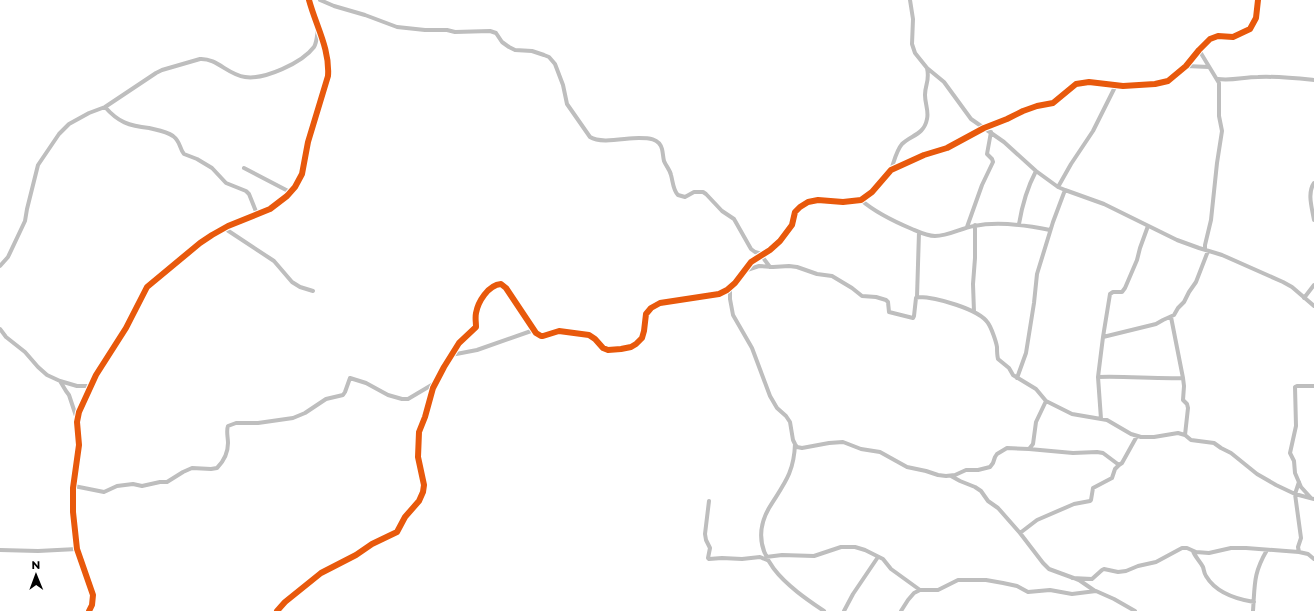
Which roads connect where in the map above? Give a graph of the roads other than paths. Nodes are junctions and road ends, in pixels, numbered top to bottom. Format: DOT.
graph roads {
  1 [pos="309,0"];
  2 [pos="320,0"];
  3 [pos="910,0"];
  4 [pos="1258,0"];
  5 [pos="318,26"];
  6 [pos="1199,50"];
  7 [pos="1186,66"];
  8 [pos="1209,67"];
  9 [pos="927,68"];
  10 [pos="1218,79"];
  11 [pos="1226,80"];
  12 [pos="1314,80"];
  13 [pos="1116,85"];
  14 [pos="1220,87"];
  15 [pos="105,107"];
  16 [pos="984,128"];
  17 [pos="991,132"];
  18 [pos="244,168"];
  19 [pos="891,170"];
  20 [pos="1036,171"];
  21 [pos="1314,182"];
  22 [pos="1058,187"];
  23 [pos="1065,190"];
  24 [pos="290,192"];
  25 [pos="861,200"];
  26 [pos="257,214"];
  27 [pos="1314,220"];
  28 [pos="1019,224"];
  29 [pos="975,225"];
  30 [pos="1148,226"];
  31 [pos="967,227"];
  32 [pos="224,228"];
  33 [pos="1050,230"];
  34 [pos="919,232"];
  35 [pos="1206,250"];
  36 [pos="762,255"];
  37 [pos="0,266"];
  38 [pos="770,267"];
  39 [pos="744,271"];
  40 [pos="1314,284"];
  41 [pos="730,288"];
  42 [pos="313,291"];
  43 [pos="724,293"];
  44 [pos="917,297"];
  45 [pos="1304,298"];
  46 [pos="730,299"];
  47 [pos="1314,306"];
  48 [pos="974,312"];
  49 [pos="1171,317"];
  50 [pos="0,329"];
  51 [pos="534,330"];
  52 [pos="1103,337"];
  53 [pos="452,355"];
  54 [pos="1098,377"];
  55 [pos="1016,378"];
  56 [pos="1183,378"];
  57 [pos="60,381"];
  58 [pos="435,383"];
  59 [pos="91,386"];
  60 [pos="1314,386"];
  61 [pos="1046,401"];
  62 [pos="77,419"];
  63 [pos="1102,419"];
  64 [pos="1185,435"];
  65 [pos="1137,436"];
  66 [pos="794,444"];
  67 [pos="1029,449"];
  68 [pos="1119,465"];
  69 [pos="951,476"];
  70 [pos="1299,482"];
  71 [pos="74,486"];
  72 [pos="1295,494"];
  73 [pos="1313,499"];
  74 [pos="708,501"];
  75 [pos="1020,533"];
  76 [pos="77,549"];
  77 [pos="0,550"];
  78 [pos="1267,550"];
  79 [pos="1193,551"];
  80 [pos="1299,552"];
  81 [pos="878,557"];
  82 [pos="767,559"];
  83 [pos="1314,559"];
  84 [pos="1072,578"];
  85 [pos="920,590"];
  86 [pos="1096,591"];
  87 [pos="1254,602"];
  88 [pos="89,611"];
  89 [pos="276,611"];
  90 [pos="824,611"];
  91 [pos="844,611"];
  92 [pos="901,611"];
  93 [pos="1136,611"];
  94 [pos="1253,611"];
  1 -- 5 [label="street"];
  2 -- 36 [label="street"];
  3 -- 9 [label="street"];
  4 -- 6 [label="street"];
  5 -- 15 [label="street"];
  5 -- 24 [label="street"];
  6 -- 7 [label="street"];
  6 -- 8 [label="street"];
  7 -- 8 [label="street"];
  7 -- 13 [label="street"];
  8 -- 10 [label="street"];
  9 -- 16 [label="street"];
  9 -- 19 [label="street"];
  10 -- 11 [label="street"];
  10 -- 14 [label="street"];
  11 -- 12 [label="street"];
  11 -- 14 [label="street"];
  13 -- 16 [label="street"];
  13 -- 22 [label="street"];
  14 -- 35 [label="street"];
  15 -- 26 [label="street"];
  15 -- 37 [label="street"];
  16 -- 17 [label="street"];
  16 -- 19 [label="street"];
  17 -- 20 [label="street"];
  17 -- 31 [label="street"];
  18 -- 24 [label="street"];
  19 -- 25 [label="street"];
  20 -- 22 [label="street"];
  20 -- 28 [label="street"];
  21 -- 27 [label="street"];
  22 -- 23 [label="street"];
  23 -- 30 [label="street"];
  23 -- 33 [label="street"];
  24 -- 26 [label="street"];
  25 -- 34 [label="street"];
  25 -- 36 [label="street"];
  26 -- 32 [label="street"];
  28 -- 29 [label="street"];
  28 -- 33 [label="street"];
  29 -- 31 [label="street"];
  29 -- 48 [label="street"];
  30 -- 35 [label="street"];
  30 -- 52 [label="street"];
  31 -- 34 [label="street"];
  32 -- 42 [label="street"];
  32 -- 59 [label="street"];
  33 -- 55 [label="street"];
  34 -- 44 [label="street"];
  35 -- 45 [label="street"];
  35 -- 49 [label="street"];
  36 -- 38 [label="street"];
  36 -- 39 [label="street"];
  38 -- 39 [label="street"];
  38 -- 44 [label="street"];
  39 -- 41 [label="street"];
  40 -- 45 [label="street"];
  41 -- 43 [label="street"];
  41 -- 46 [label="street"];
  43 -- 46 [label="street"];
  43 -- 51 [label="street"];
  44 -- 48 [label="street"];
  45 -- 47 [label="street"];
  46 -- 66 [label="street"];
  48 -- 55 [label="street"];
  49 -- 52 [label="street"];
  49 -- 56 [label="street"];
  50 -- 57 [label="street"];
  51 -- 53 [label="street"];
  51 -- 53 [label="street"];
  52 -- 54 [label="street"];
  53 -- 58 [label="street"];
  54 -- 56 [label="street"];
  54 -- 63 [label="street"];
  55 -- 61 [label="street"];
  56 -- 64 [label="street"];
  57 -- 59 [label="street"];
  57 -- 62 [label="street"];
  58 -- 71 [label="street"];
  58 -- 89 [label="street"];
  59 -- 62 [label="street"];
  60 -- 70 [label="street"];
  61 -- 63 [label="street"];
  61 -- 67 [label="street"];
  62 -- 71 [label="street"];
  63 -- 65 [label="street"];
  64 -- 65 [label="street"];
  64 -- 72 [label="street"];
  65 -- 68 [label="street"];
  66 -- 69 [label="street"];
  66 -- 82 [label="street"];
  67 -- 68 [label="street"];
  67 -- 69 [label="street"];
  68 -- 75 [label="street"];
  69 -- 75 [label="street"];
  70 -- 72 [label="street"];
  70 -- 73 [label="street"];
  71 -- 76 [label="street"];
  72 -- 73 [label="street"];
  72 -- 80 [label="street"];
  74 -- 82 [label="street"];
  75 -- 84 [label="street"];
  76 -- 77 [label="street"];
  76 -- 88 [label="street"];
  78 -- 79 [label="street"];
  78 -- 80 [label="street"];
  78 -- 87 [label="street"];
  79 -- 84 [label="street"];
  79 -- 87 [label="street"];
  80 -- 83 [label="street"];
  81 -- 82 [label="street"];
  81 -- 85 [label="street"];
  81 -- 91 [label="street"];
  82 -- 90 [label="street"];
  84 -- 86 [label="street"];
  85 -- 86 [label="street"];
  85 -- 92 [label="street"];
  86 -- 93 [label="street"];
  87 -- 94 [label="street"];
}
